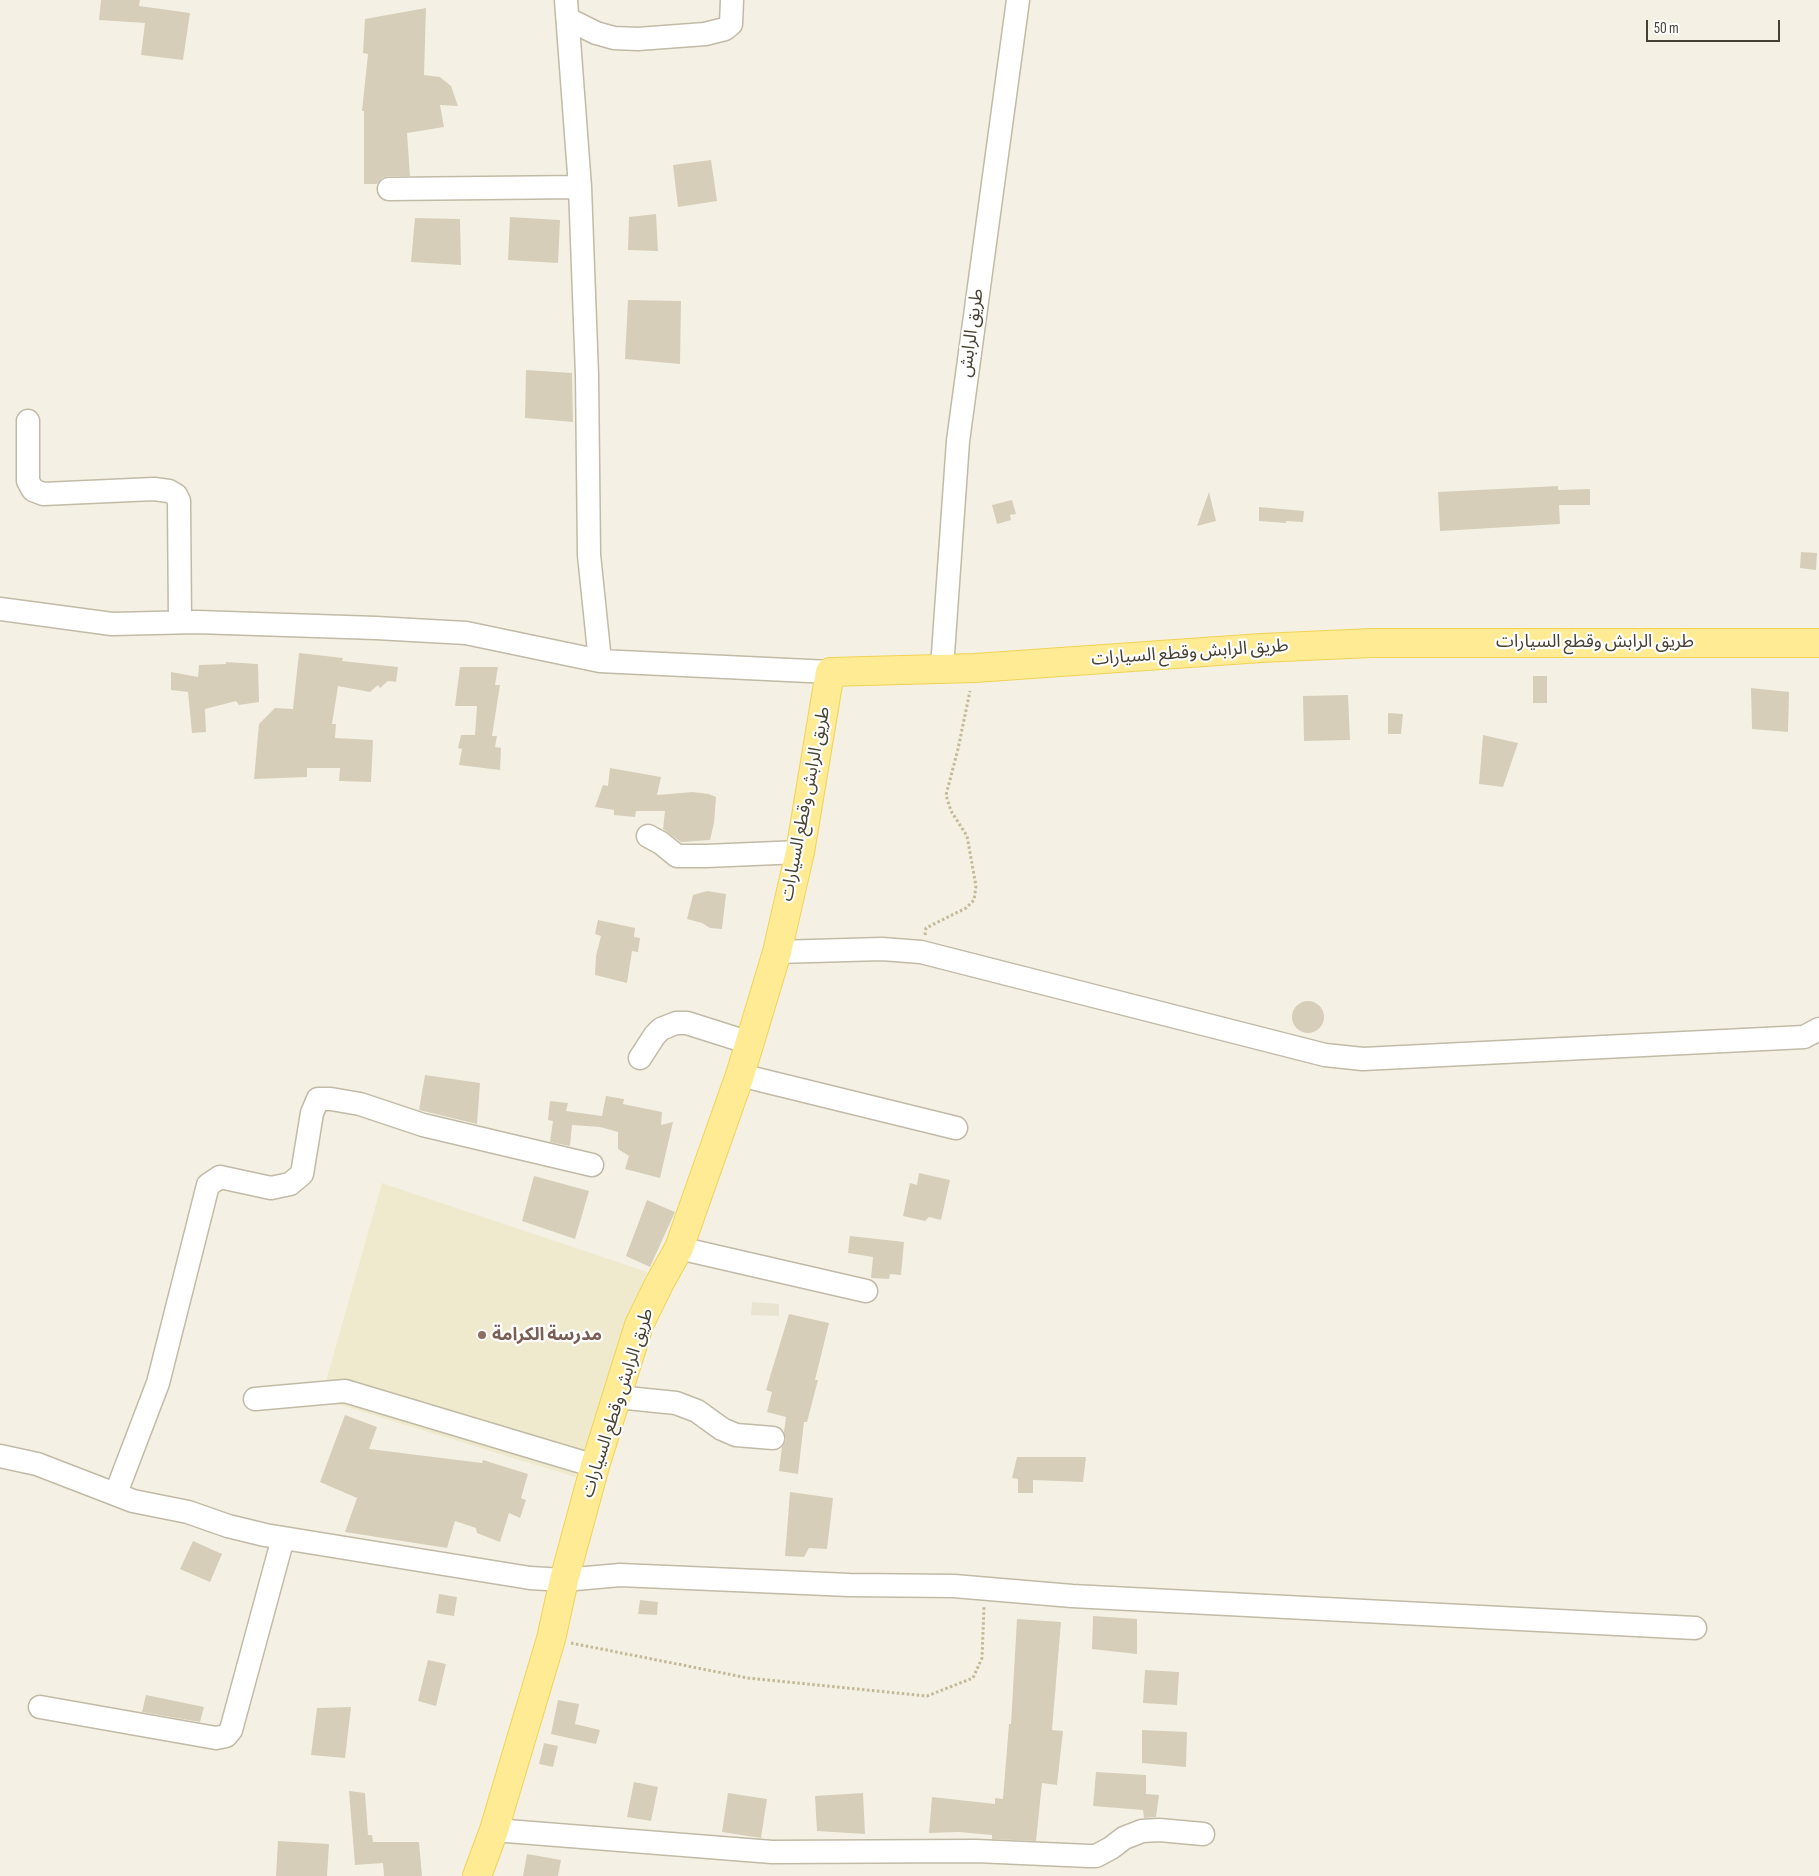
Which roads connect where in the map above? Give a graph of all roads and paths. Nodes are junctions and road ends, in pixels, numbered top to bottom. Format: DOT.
graph roads {
  1 [pos="732,0"];
  2 [pos="1018,0"];
  3 [pos="567,10"];
  4 [pos="580,187"];
  5 [pos="389,189"];
  6 [pos="28,421"];
  7 [pos="0,610"];
  8 [pos="180,622"];
  9 [pos="1819,643"];
  10 [pos="600,661"];
  11 [pos="942,668"];
  12 [pos="975,668"];
  13 [pos="830,672"];
  14 [pos="648,836"];
  15 [pos="800,852"];
  16 [pos="777,952"];
  17 [pos="921,952"];
  18 [pos="1819,1029"];
  19 [pos="750,1043"];
  20 [pos="640,1058"];
  21 [pos="740,1075"];
  22 [pos="956,1128"];
  23 [pos="592,1165"];
  24 [pos="679,1248"];
  25 [pos="866,1291"];
  26 [pos="617,1397"];
  27 [pos="255,1399"];
  28 [pos="773,1438"];
  29 [pos="0,1456"];
  30 [pos="595,1466"];
  31 [pos="116,1493"];
  32 [pos="283,1538"];
  33 [pos="564,1580"];
  34 [pos="985,1588"];
  35 [pos="1695,1628"];
  36 [pos="551,1639"];
  37 [pos="40,1707"];
  38 [pos="494,1830"];
  39 [pos="1204,1834"];
  40 [pos="477,1876"];
  1 -- 3 [label="street"];
  2 -- 11 [label="street, طريق الرابش"];
  3 -- 4 [label="street"];
  4 -- 5 [label="street"];
  4 -- 10 [label="street"];
  6 -- 8 [label="street"];
  7 -- 8 [label="street"];
  8 -- 10 [label="street"];
  9 -- 12 [label="main road, طريق الرابش وقطع السيارات"];
  10 -- 13 [label="street"];
  11 -- 12 [label="main road, طريق الرابش وقطع السيارات"];
  11 -- 13 [label="main road, طريق الرابش وقطع السيارات"];
  12 -- 17 [label="path"];
  13 -- 15 [label="main road, طريق الرابش وقطع السيارات"];
  14 -- 15 [label="street"];
  15 -- 16 [label="main road, طريق الرابش وقطع السيارات"];
  16 -- 17 [label="street"];
  16 -- 19 [label="main road, طريق الرابش وقطع السيارات"];
  17 -- 18 [label="street"];
  19 -- 20 [label="street"];
  19 -- 21 [label="main road, طريق الرابش وقطع السيارات"];
  21 -- 22 [label="street"];
  21 -- 24 [label="main road, طريق الرابش وقطع السيارات"];
  23 -- 31 [label="street"];
  24 -- 25 [label="street"];
  24 -- 26 [label="main road, طريق الرابش وقطع السيارات"];
  26 -- 28 [label="street"];
  26 -- 30 [label="main road, طريق الرابش وقطع السيارات"];
  27 -- 30 [label="street"];
  29 -- 31 [label="street"];
  30 -- 33 [label="main road, طريق الرابش وقطع السيارات"];
  31 -- 32 [label="street"];
  32 -- 33 [label="street"];
  32 -- 37 [label="street"];
  33 -- 34 [label="street"];
  33 -- 36 [label="main road, طريق الرابش وقطع السيارات"];
  34 -- 35 [label="street"];
  34 -- 36 [label="path"];
  36 -- 38 [label="main road, طريق الرابش وقطع السيارات"];
  38 -- 39 [label="street"];
  38 -- 40 [label="main road, طريق الرابش وقطع السيارات"];
}
